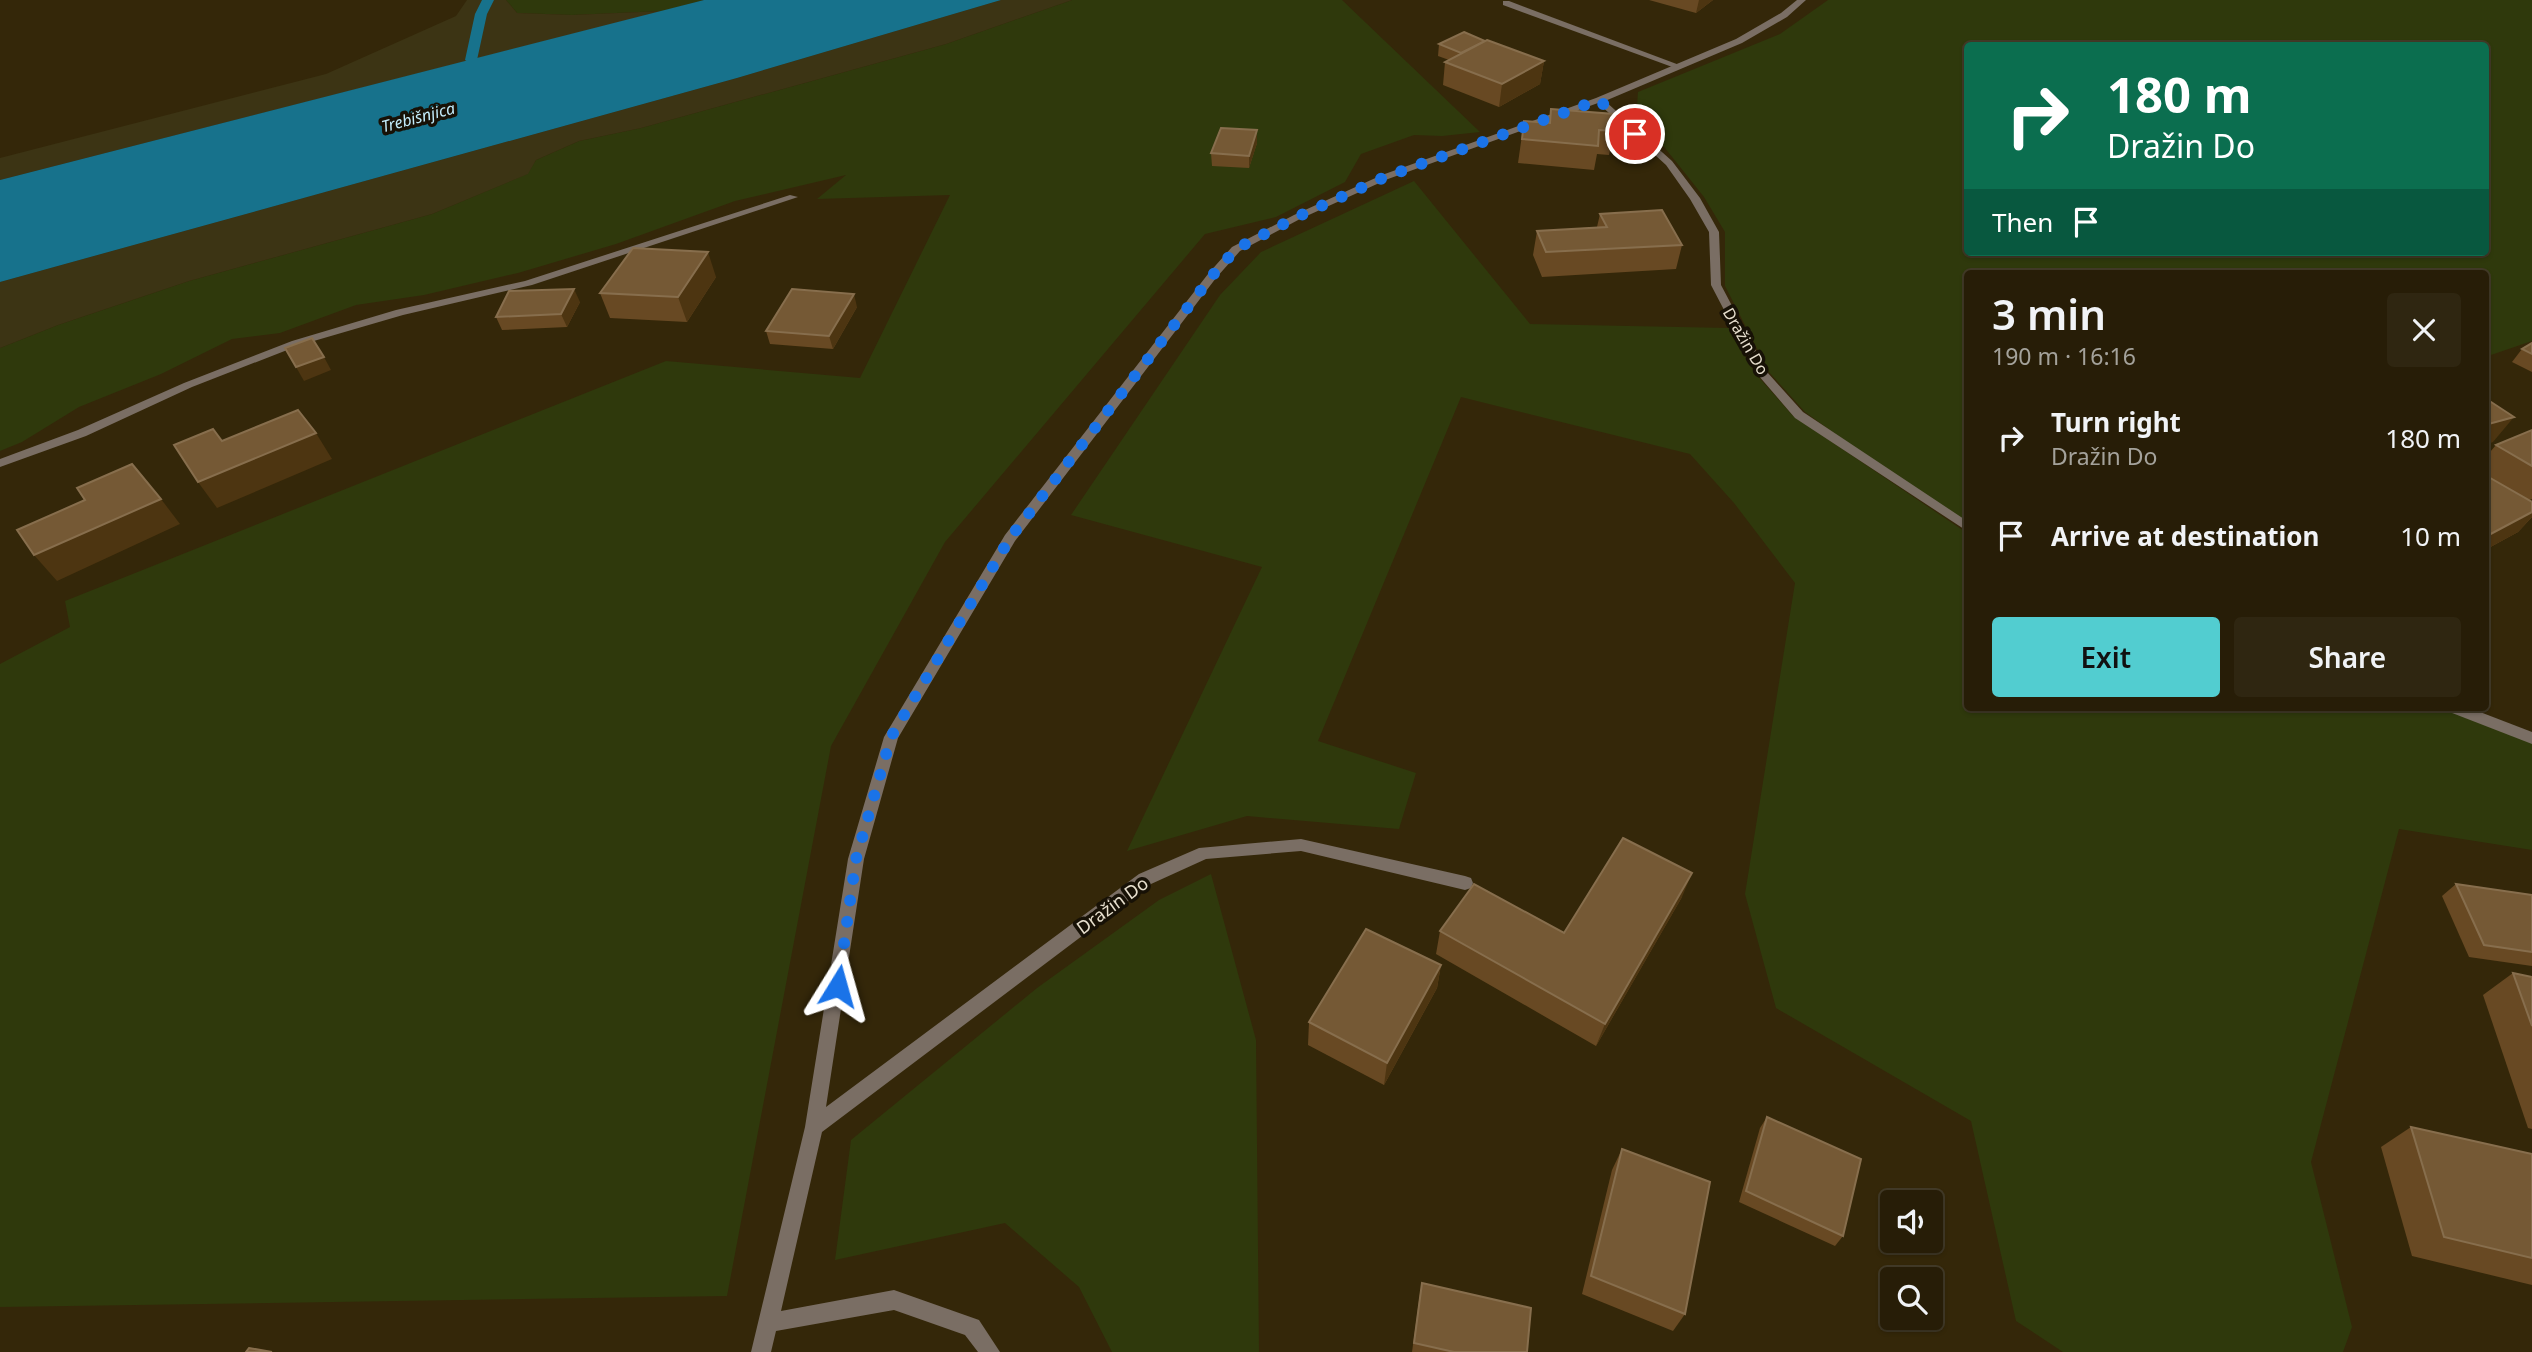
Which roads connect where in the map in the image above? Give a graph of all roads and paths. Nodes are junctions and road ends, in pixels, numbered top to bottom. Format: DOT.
graph roads {
  1 [pos="1802,0"];
  2 [pos="1506,3"];
  3 [pos="1678,66"];
  4 [pos="1599,100"];
  5 [pos="793,197"];
  6 [pos="0,463"];
  7 [pos="1964,525"];
  8 [pos="2462,711"];
  9 [pos="2532,738"];
  10 [pos="1465,883"];
  11 [pos="814,1127"];
  12 [pos="768,1324"];
  13 [pos="761,1352"];
  14 [pos="990,1352"];
  1 -- 3 [label="street"];
  2 -- 3 [label="street"];
  3 -- 4 [label="street"];
  4 -- 7 [label="street, Dražin Do"];
  4 -- 11 [label="street"];
  5 -- 6 [label="street"];
  8 -- 9 [label="street"];
  10 -- 11 [label="street, Dražin Do"];
  11 -- 12 [label="street"];
  12 -- 13 [label="street"];
  12 -- 14 [label="street"];
}
